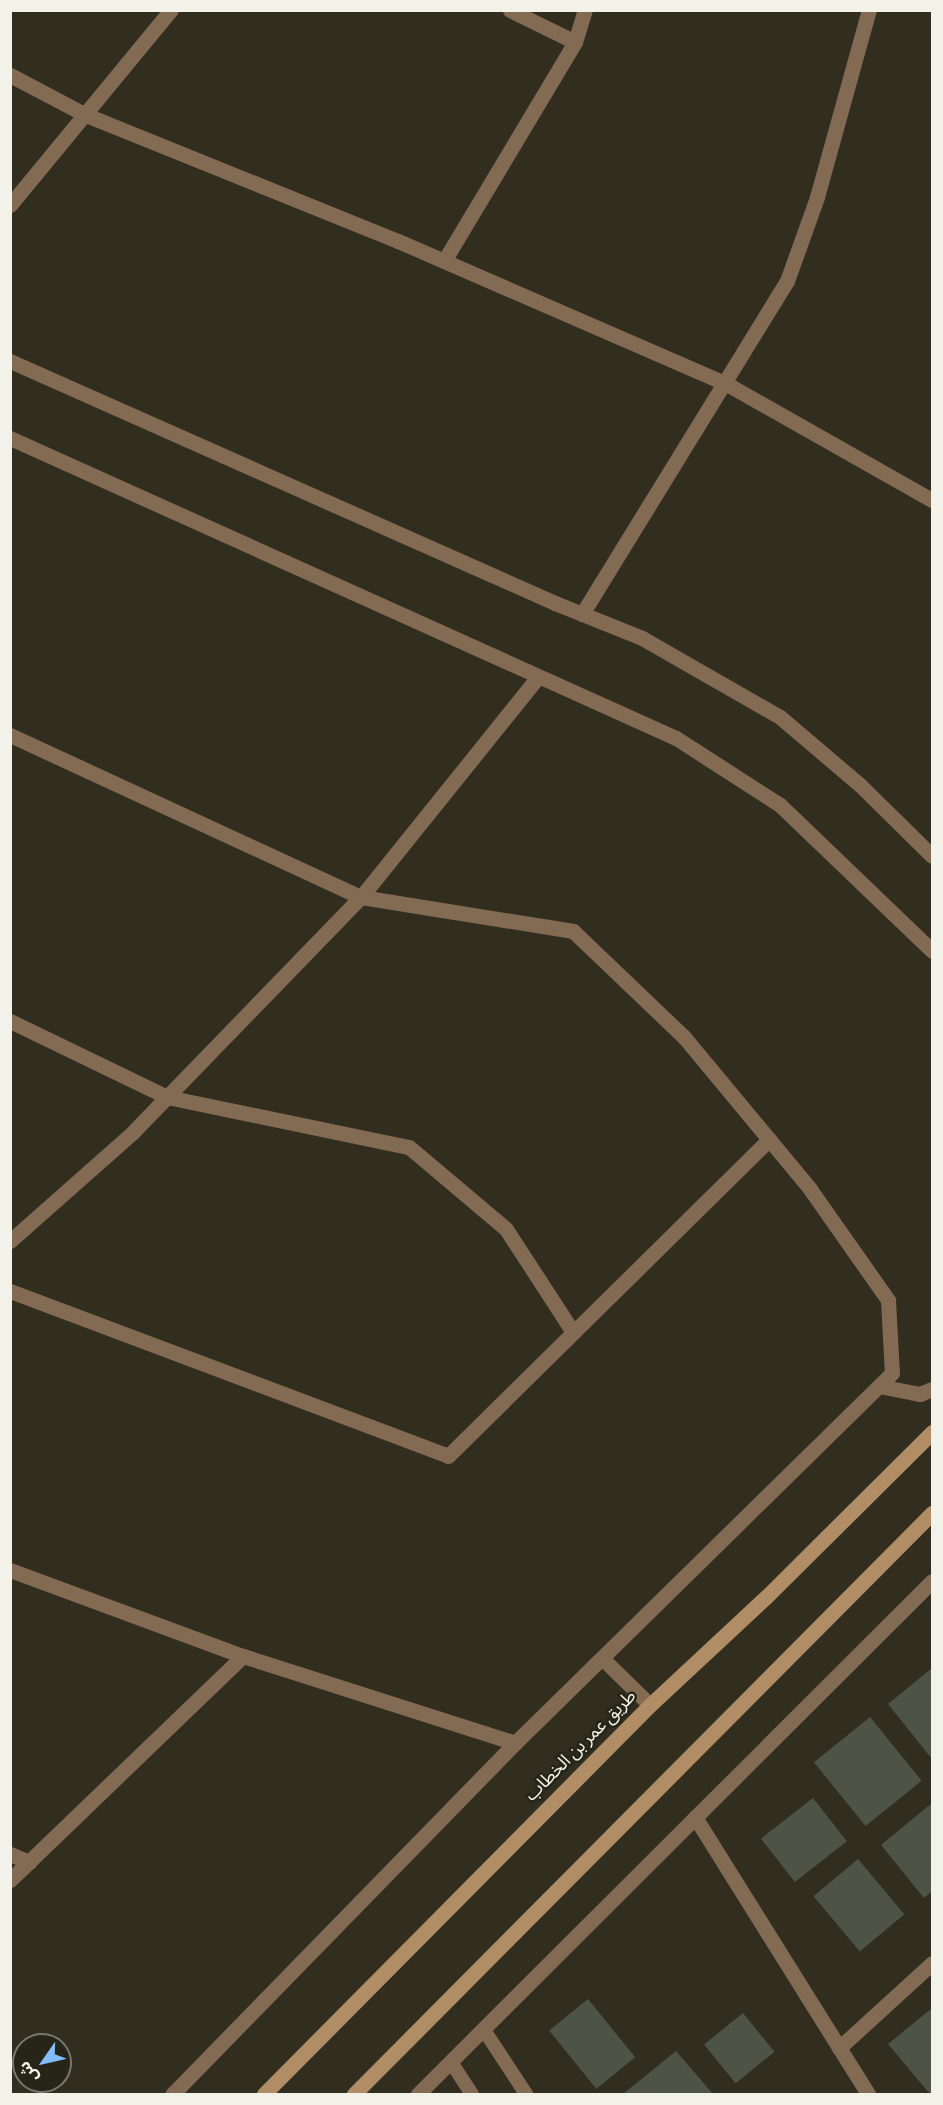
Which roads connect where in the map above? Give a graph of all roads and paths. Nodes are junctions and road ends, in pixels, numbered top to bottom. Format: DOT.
graph roads {
  1 [pos="171,10"];
  2 [pos="510,10"];
  3 [pos="585,10"];
  4 [pos="869,10"];
  5 [pos="575,42"];
  6 [pos="10,75"];
  7 [pos="86,115"];
  8 [pos="10,205"];
  9 [pos="444,261"];
  10 [pos="10,361"];
  11 [pos="725,383"];
  12 [pos="10,438"];
  13 [pos="933,500"];
  14 [pos="582,614"];
  15 [pos="538,677"];
  16 [pos="10,735"];
  17 [pos="933,856"];
  18 [pos="361,897"];
  19 [pos="933,951"];
  20 [pos="10,1021"];
  21 [pos="167,1097"];
  22 [pos="769,1139"];
  23 [pos="10,1241"];
  24 [pos="10,1291"];
  25 [pos="573,1332"];
  26 [pos="879,1386"];
  27 [pos="933,1389"];
  28 [pos="933,1432"];
  29 [pos="933,1513"];
  30 [pos="10,1570"];
  31 [pos="932,1582"];
  32 [pos="243,1656"];
  33 [pos="602,1658"];
  34 [pos="650,1705"];
  35 [pos="515,1743"];
  36 [pos="695,1817"];
  37 [pos="10,1854"];
  38 [pos="29,1862"];
  39 [pos="10,1880"];
  40 [pos="933,1963"];
  41 [pos="484,2030"];
  42 [pos="839,2048"];
  43 [pos="451,2062"];
  44 [pos="172,2094"];
  45 [pos="264,2094"];
  46 [pos="354,2094"];
  47 [pos="418,2094"];
  48 [pos="472,2094"];
  49 [pos="526,2094"];
  50 [pos="868,2094"];
  1 -- 7 [label="street"];
  2 -- 5 [label="street"];
  3 -- 5 [label="street"];
  4 -- 11 [label="street"];
  5 -- 9 [label="street"];
  6 -- 7 [label="street"];
  7 -- 8 [label="street"];
  7 -- 9 [label="street"];
  9 -- 11 [label="street"];
  10 -- 14 [label="street"];
  11 -- 13 [label="street"];
  11 -- 14 [label="street"];
  12 -- 15 [label="street"];
  14 -- 17 [label="street"];
  15 -- 18 [label="street"];
  15 -- 19 [label="street"];
  16 -- 18 [label="street"];
  18 -- 21 [label="street"];
  18 -- 22 [label="street"];
  20 -- 21 [label="street"];
  21 -- 23 [label="street"];
  21 -- 25 [label="street"];
  22 -- 25 [label="street"];
  22 -- 26 [label="street"];
  24 -- 25 [label="street"];
  26 -- 27 [label="street"];
  26 -- 33 [label="street"];
  28 -- 34 [label="main road, طريق عمر بن الخطاب"];
  29 -- 46 [label="main road"];
  30 -- 32 [label="street"];
  31 -- 36 [label="street"];
  32 -- 35 [label="street"];
  32 -- 38 [label="street"];
  33 -- 34 [label="street"];
  33 -- 35 [label="street"];
  34 -- 45 [label="main road, طريق عمر بن الخطاب"];
  35 -- 44 [label="street"];
  36 -- 41 [label="street"];
  36 -- 42 [label="street"];
  37 -- 38 [label="street"];
  38 -- 39 [label="street"];
  40 -- 42 [label="street"];
  41 -- 43 [label="street"];
  41 -- 49 [label="lane"];
  42 -- 50 [label="street"];
  43 -- 47 [label="street"];
  43 -- 48 [label="lane"];
}
